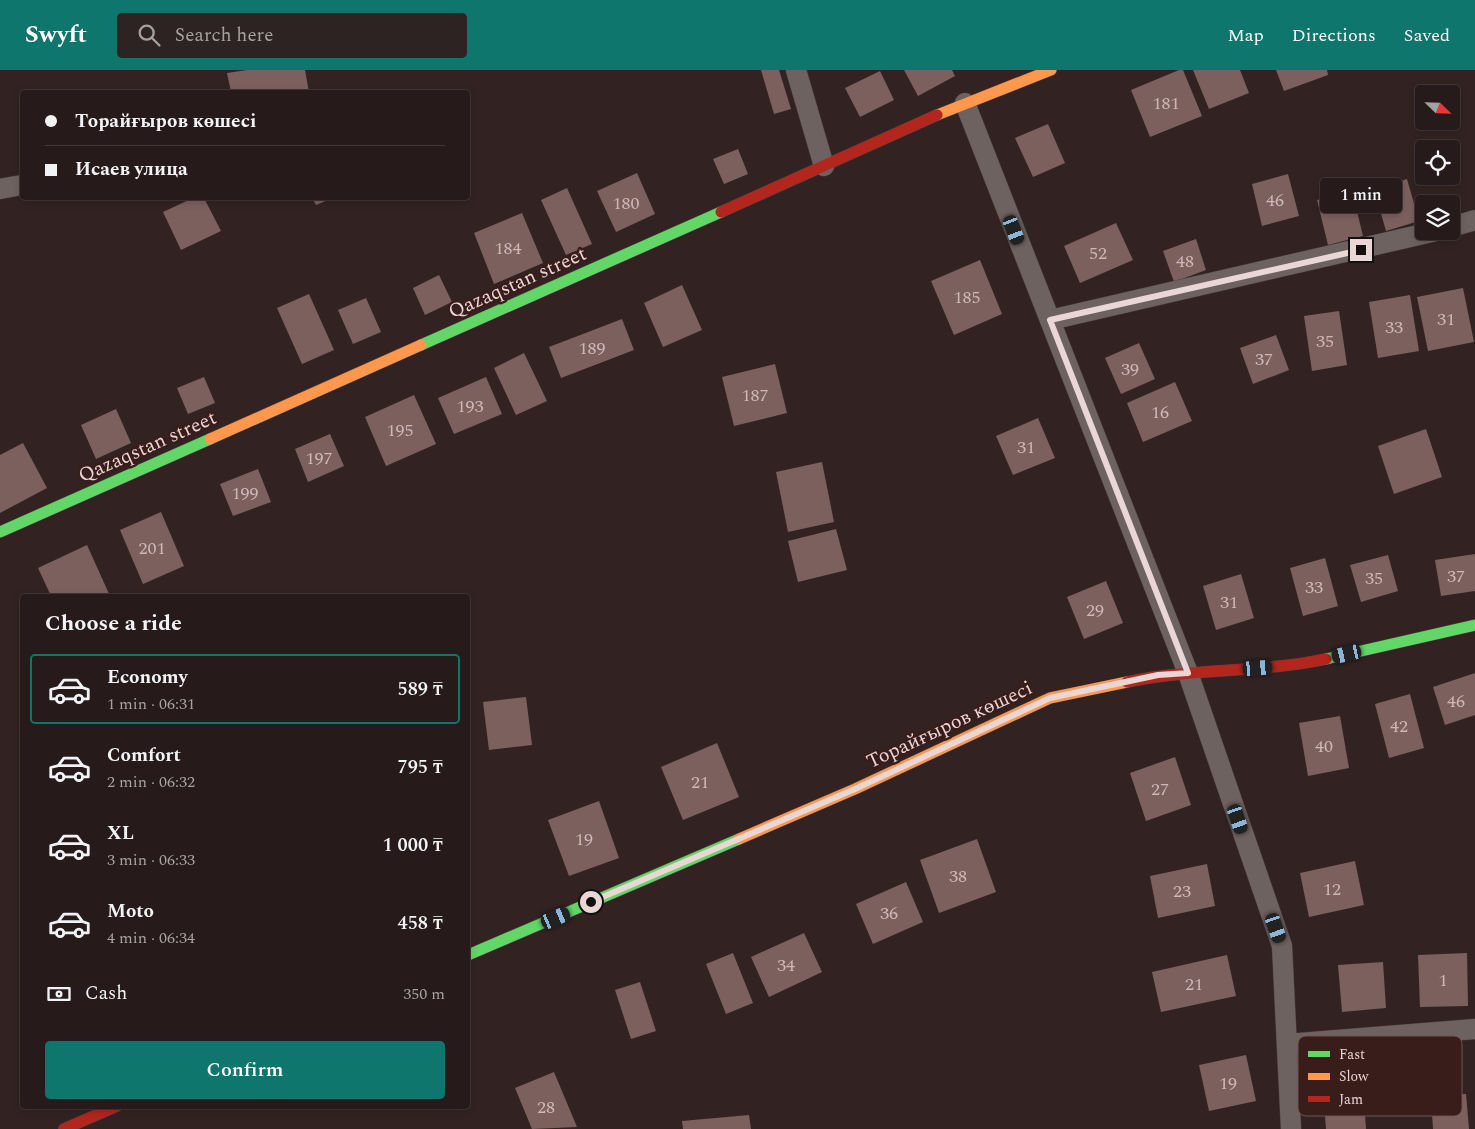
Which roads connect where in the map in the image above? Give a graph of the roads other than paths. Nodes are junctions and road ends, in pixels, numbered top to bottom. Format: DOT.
graph roads {
  1 [pos="796,70"];
  2 [pos="1051,70"];
  3 [pos="965,103"];
  4 [pos="824,166"];
  5 [pos="20,185"];
  6 [pos="0,189"];
  7 [pos="1475,220"];
  8 [pos="1460,224"];
  9 [pos="1415,236"];
  10 [pos="1050,320"];
  11 [pos="0,532"];
  12 [pos="1475,625"];
  13 [pos="1188,673"];
  14 [pos="470,955"];
  15 [pos="1475,1029"];
  16 [pos="1387,1036"];
  17 [pos="1298,1043"];
  18 [pos="1287,1044"];
  19 [pos="110,1109"];
  20 [pos="64,1129"];
  21 [pos="1291,1129"];
  1 -- 4 [label="street"];
  2 -- 3 [label="street, Qazaqstan street"];
  3 -- 4 [label="street, Qazaqstan street"];
  3 -- 10 [label="street"];
  4 -- 11 [label="street, Qazaqstan street"];
  5 -- 6 [label="street"];
  7 -- 8 [label="street"];
  9 -- 10 [label="street"];
  10 -- 13 [label="street"];
  12 -- 13 [label="street, Торайғыров көшесі"];
  13 -- 14 [label="street, Торайғыров көшесі"];
  13 -- 18 [label="street"];
  15 -- 16 [label="street"];
  17 -- 18 [label="street"];
  18 -- 21 [label="street"];
  19 -- 20 [label="street"];
}
